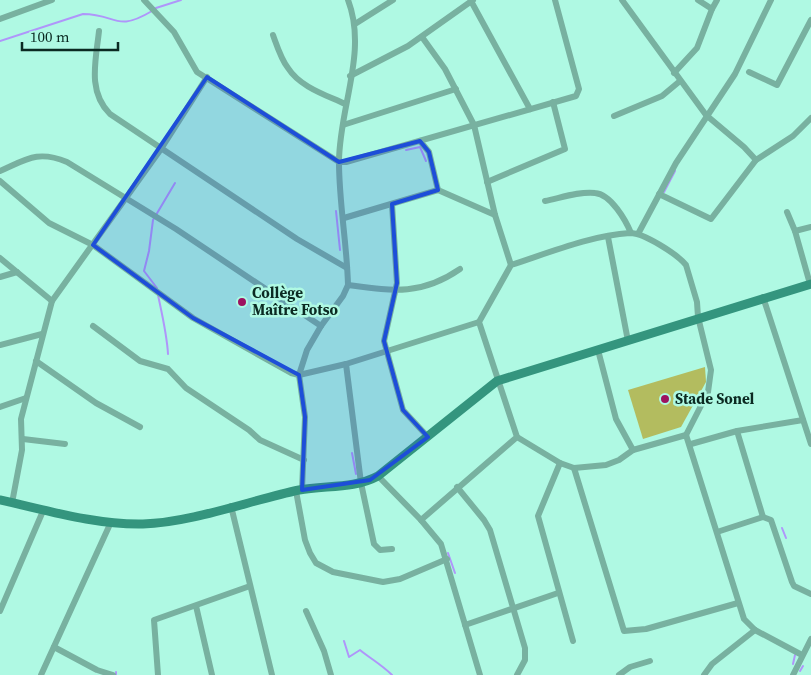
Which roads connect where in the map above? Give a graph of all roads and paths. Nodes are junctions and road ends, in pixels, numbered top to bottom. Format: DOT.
graph roads {
  1 [pos="52,0"];
  2 [pos="144,0"];
  3 [pos="348,0"];
  4 [pos="393,0"];
  5 [pos="555,0"];
  6 [pos="622,0"];
  7 [pos="698,0"];
  8 [pos="717,0"];
  9 [pos="771,0"];
  10 [pos="472,1"];
  11 [pos="712,9"];
  12 [pos="0,19"];
  13 [pos="811,20"];
  14 [pos="355,24"];
  15 [pos="99,31"];
  16 [pos="273,35"];
  17 [pos="422,37"];
  18 [pos="749,72"];
  19 [pos="674,73"];
  20 [pos="350,76"];
  21 [pos="207,77"];
  22 [pos="680,81"];
  23 [pos="456,89"];
  24 [pos="553,102"];
  25 [pos="345,104"];
  26 [pos="530,108"];
  27 [pos="706,115"];
  28 [pos="614,116"];
  29 [pos="811,118"];
  30 [pos="343,125"];
  31 [pos="474,125"];
  32 [pos="434,137"];
  33 [pos="420,141"];
  34 [pos="161,149"];
  35 [pos="429,152"];
  36 [pos="756,160"];
  37 [pos="339,162"];
  38 [pos="0,171"];
  39 [pos="0,181"];
  40 [pos="487,182"];
  41 [pos="438,190"];
  42 [pos="659,194"];
  43 [pos="126,198"];
  44 [pos="545,201"];
  45 [pos="392,204"];
  46 [pos="787,212"];
  47 [pos="495,216"];
  48 [pos="344,218"];
  49 [pos="811,227"];
  50 [pos="795,231"];
  51 [pos="631,233"];
  52 [pos="638,234"];
  53 [pos="608,237"];
  54 [pos="93,245"];
  55 [pos="0,258"];
  56 [pos="511,265"];
  57 [pos="347,268"];
  58 [pos="460,269"];
  59 [pos="16,272"];
  60 [pos="0,277"];
  61 [pos="810,284"];
  62 [pos="348,285"];
  63 [pos="396,292"];
  64 [pos="763,297"];
  65 [pos="52,301"];
  66 [pos="698,317"];
  67 [pos="479,322"];
  68 [pos="93,326"];
  69 [pos="321,326"];
  70 [pos="42,334"];
  71 [pos="628,341"];
  72 [pos="0,345"];
  73 [pos="385,350"];
  74 [pos="598,350"];
  75 [pos="36,361"];
  76 [pos="346,364"];
  77 [pos="299,375"];
  78 [pos="497,381"];
  79 [pos="26,398"];
  80 [pos="0,407"];
  81 [pos="803,420"];
  82 [pos="140,427"];
  83 [pos="736,432"];
  84 [pos="686,435"];
  85 [pos="428,437"];
  86 [pos="517,437"];
  87 [pos="23,439"];
  88 [pos="65,444"];
  89 [pos="691,444"];
  90 [pos="811,444"];
  91 [pos="634,450"];
  92 [pos="304,460"];
  93 [pos="560,463"];
  94 [pos="574,468"];
  95 [pos="378,476"];
  96 [pos="361,483"];
  97 [pos="457,487"];
  98 [pos="299,491"];
  99 [pos="0,500"];
  100 [pos="12,503"];
  101 [pos="231,506"];
  102 [pos="43,511"];
  103 [pos="763,517"];
  104 [pos="421,520"];
  105 [pos="111,522"];
  106 [pos="717,532"];
  107 [pos="392,549"];
  108 [pos="447,559"];
  109 [pos="250,586"];
  110 [pos="558,593"];
  111 [pos="811,594"];
  112 [pos="3,599"];
  113 [pos="738,602"];
  114 [pos="196,606"];
  115 [pos="513,610"];
  116 [pos="0,611"];
  117 [pos="306,611"];
  118 [pos="464,626"];
  119 [pos="755,630"];
  120 [pos="811,639"];
  121 [pos="573,641"];
  122 [pos="54,647"];
  123 [pos="802,655"];
  124 [pos="650,661"];
  125 [pos="42,675"];
  126 [pos="113,675"];
  127 [pos="158,675"];
  128 [pos="212,675"];
  129 [pos="272,675"];
  130 [pos="331,675"];
  131 [pos="480,675"];
  132 [pos="518,675"];
  133 [pos="619,675"];
  134 [pos="704,675"];
  135 [pos="793,675"];
  1 -- 12 [label="street"];
  2 -- 21 [label="street"];
  3 -- 14 [label="street"];
  4 -- 14 [label="street"];
  5 -- 24 [label="street"];
  6 -- 19 [label="street"];
  7 -- 11 [label="street"];
  8 -- 11 [label="street"];
  9 -- 27 [label="street"];
  10 -- 17 [label="street"];
  10 -- 26 [label="street"];
  11 -- 19 [label="street"];
  13 -- 18 [label="street"];
  14 -- 20 [label="street"];
  15 -- 34 [label="street"];
  16 -- 25 [label="street"];
  17 -- 20 [label="street"];
  17 -- 23 [label="street"];
  19 -- 22 [label="street"];
  20 -- 25 [label="street"];
  21 -- 34 [label="street"];
  21 -- 37 [label="street"];
  22 -- 27 [label="street"];
  22 -- 28 [label="street"];
  23 -- 30 [label="street"];
  23 -- 31 [label="street"];
  24 -- 26 [label="street"];
  24 -- 40 [label="street"];
  25 -- 30 [label="street"];
  26 -- 31 [label="street"];
  27 -- 36 [label="street"];
  27 -- 42 [label="street"];
  29 -- 36 [label="street"];
  30 -- 37 [label="street"];
  31 -- 32 [label="street"];
  31 -- 40 [label="street"];
  32 -- 33 [label="street"];
  32 -- 35 [label="street"];
  33 -- 35 [label="street"];
  33 -- 37 [label="street"];
  34 -- 43 [label="street"];
  34 -- 57 [label="street"];
  35 -- 41 [label="street"];
  36 -- 42 [label="street"];
  37 -- 48 [label="street"];
  38 -- 43 [label="street"];
  39 -- 54 [label="street"];
  40 -- 47 [label="street"];
  41 -- 45 [label="street"];
  41 -- 47 [label="street"];
  42 -- 52 [label="street"];
  43 -- 54 [label="street"];
  43 -- 69 [label="street"];
  44 -- 51 [label="street"];
  45 -- 48 [label="street"];
  45 -- 63 [label="street"];
  46 -- 50 [label="street"];
  47 -- 56 [label="street"];
  48 -- 57 [label="street"];
  49 -- 50 [label="street"];
  50 -- 61 [label="street"];
  51 -- 52 [label="street"];
  51 -- 53 [label="street"];
  52 -- 66 [label="street"];
  53 -- 56 [label="street"];
  53 -- 71 [label="street"];
  54 -- 65 [label="street"];
  54 -- 77 [label="street"];
  55 -- 59 [label="street"];
  56 -- 67 [label="street"];
  57 -- 62 [label="street"];
  58 -- 63 [label="street"];
  59 -- 60 [label="street"];
  59 -- 65 [label="street"];
  61 -- 64 [label="main road"];
  62 -- 63 [label="street"];
  62 -- 69 [label="street"];
  63 -- 73 [label="street"];
  64 -- 66 [label="main road"];
  64 -- 81 [label="street"];
  65 -- 70 [label="street"];
  66 -- 71 [label="main road"];
  66 -- 84 [label="street"];
  67 -- 73 [label="street"];
  67 -- 78 [label="street"];
  68 -- 92 [label="street"];
  69 -- 77 [label="street"];
  70 -- 72 [label="street"];
  70 -- 75 [label="street"];
  71 -- 74 [label="main road"];
  73 -- 76 [label="street"];
  73 -- 85 [label="street"];
  74 -- 78 [label="main road"];
  74 -- 91 [label="street"];
  75 -- 79 [label="street"];
  75 -- 82 [label="street"];
  76 -- 77 [label="street"];
  76 -- 96 [label="street"];
  77 -- 92 [label="street"];
  78 -- 85 [label="main road"];
  78 -- 86 [label="street"];
  79 -- 80 [label="street"];
  79 -- 87 [label="street"];
  81 -- 83 [label="street"];
  81 -- 90 [label="street"];
  83 -- 89 [label="street"];
  83 -- 103 [label="street"];
  84 -- 89 [label="street"];
  84 -- 91 [label="street"];
  85 -- 95 [label="main road"];
  86 -- 93 [label="street"];
  86 -- 97 [label="street"];
  87 -- 88 [label="street"];
  87 -- 100 [label="street"];
  89 -- 106 [label="street"];
  91 -- 94 [label="street"];
  92 -- 98 [label="street"];
  93 -- 94 [label="street"];
  93 -- 110 [label="street"];
  94 -- 113 [label="street"];
  95 -- 96 [label="main road"];
  95 -- 104 [label="street"];
  96 -- 98 [label="main road"];
  96 -- 107 [label="street"];
  97 -- 104 [label="street"];
  97 -- 115 [label="street"];
  98 -- 101 [label="main road"];
  98 -- 108 [label="street"];
  99 -- 100 [label="main road"];
  100 -- 102 [label="main road"];
  101 -- 105 [label="main road"];
  101 -- 109 [label="street"];
  102 -- 105 [label="main road"];
  102 -- 112 [label="street"];
  103 -- 106 [label="street"];
  103 -- 111 [label="street"];
  104 -- 108 [label="street"];
  105 -- 122 [label="street"];
  106 -- 113 [label="street"];
  108 -- 118 [label="street"];
  109 -- 114 [label="street"];
  109 -- 129 [label="street"];
  110 -- 115 [label="street"];
  110 -- 121 [label="street"];
  112 -- 116 [label="street"];
  113 -- 119 [label="street"];
  114 -- 127 [label="street"];
  114 -- 128 [label="street"];
  115 -- 118 [label="street"];
  115 -- 132 [label="street"];
  117 -- 130 [label="street"];
  118 -- 131 [label="street"];
  119 -- 123 [label="street"];
  119 -- 134 [label="street"];
  120 -- 123 [label="street"];
  122 -- 125 [label="street"];
  122 -- 126 [label="street"];
  123 -- 135 [label="street"];
  124 -- 133 [label="street"];
}
